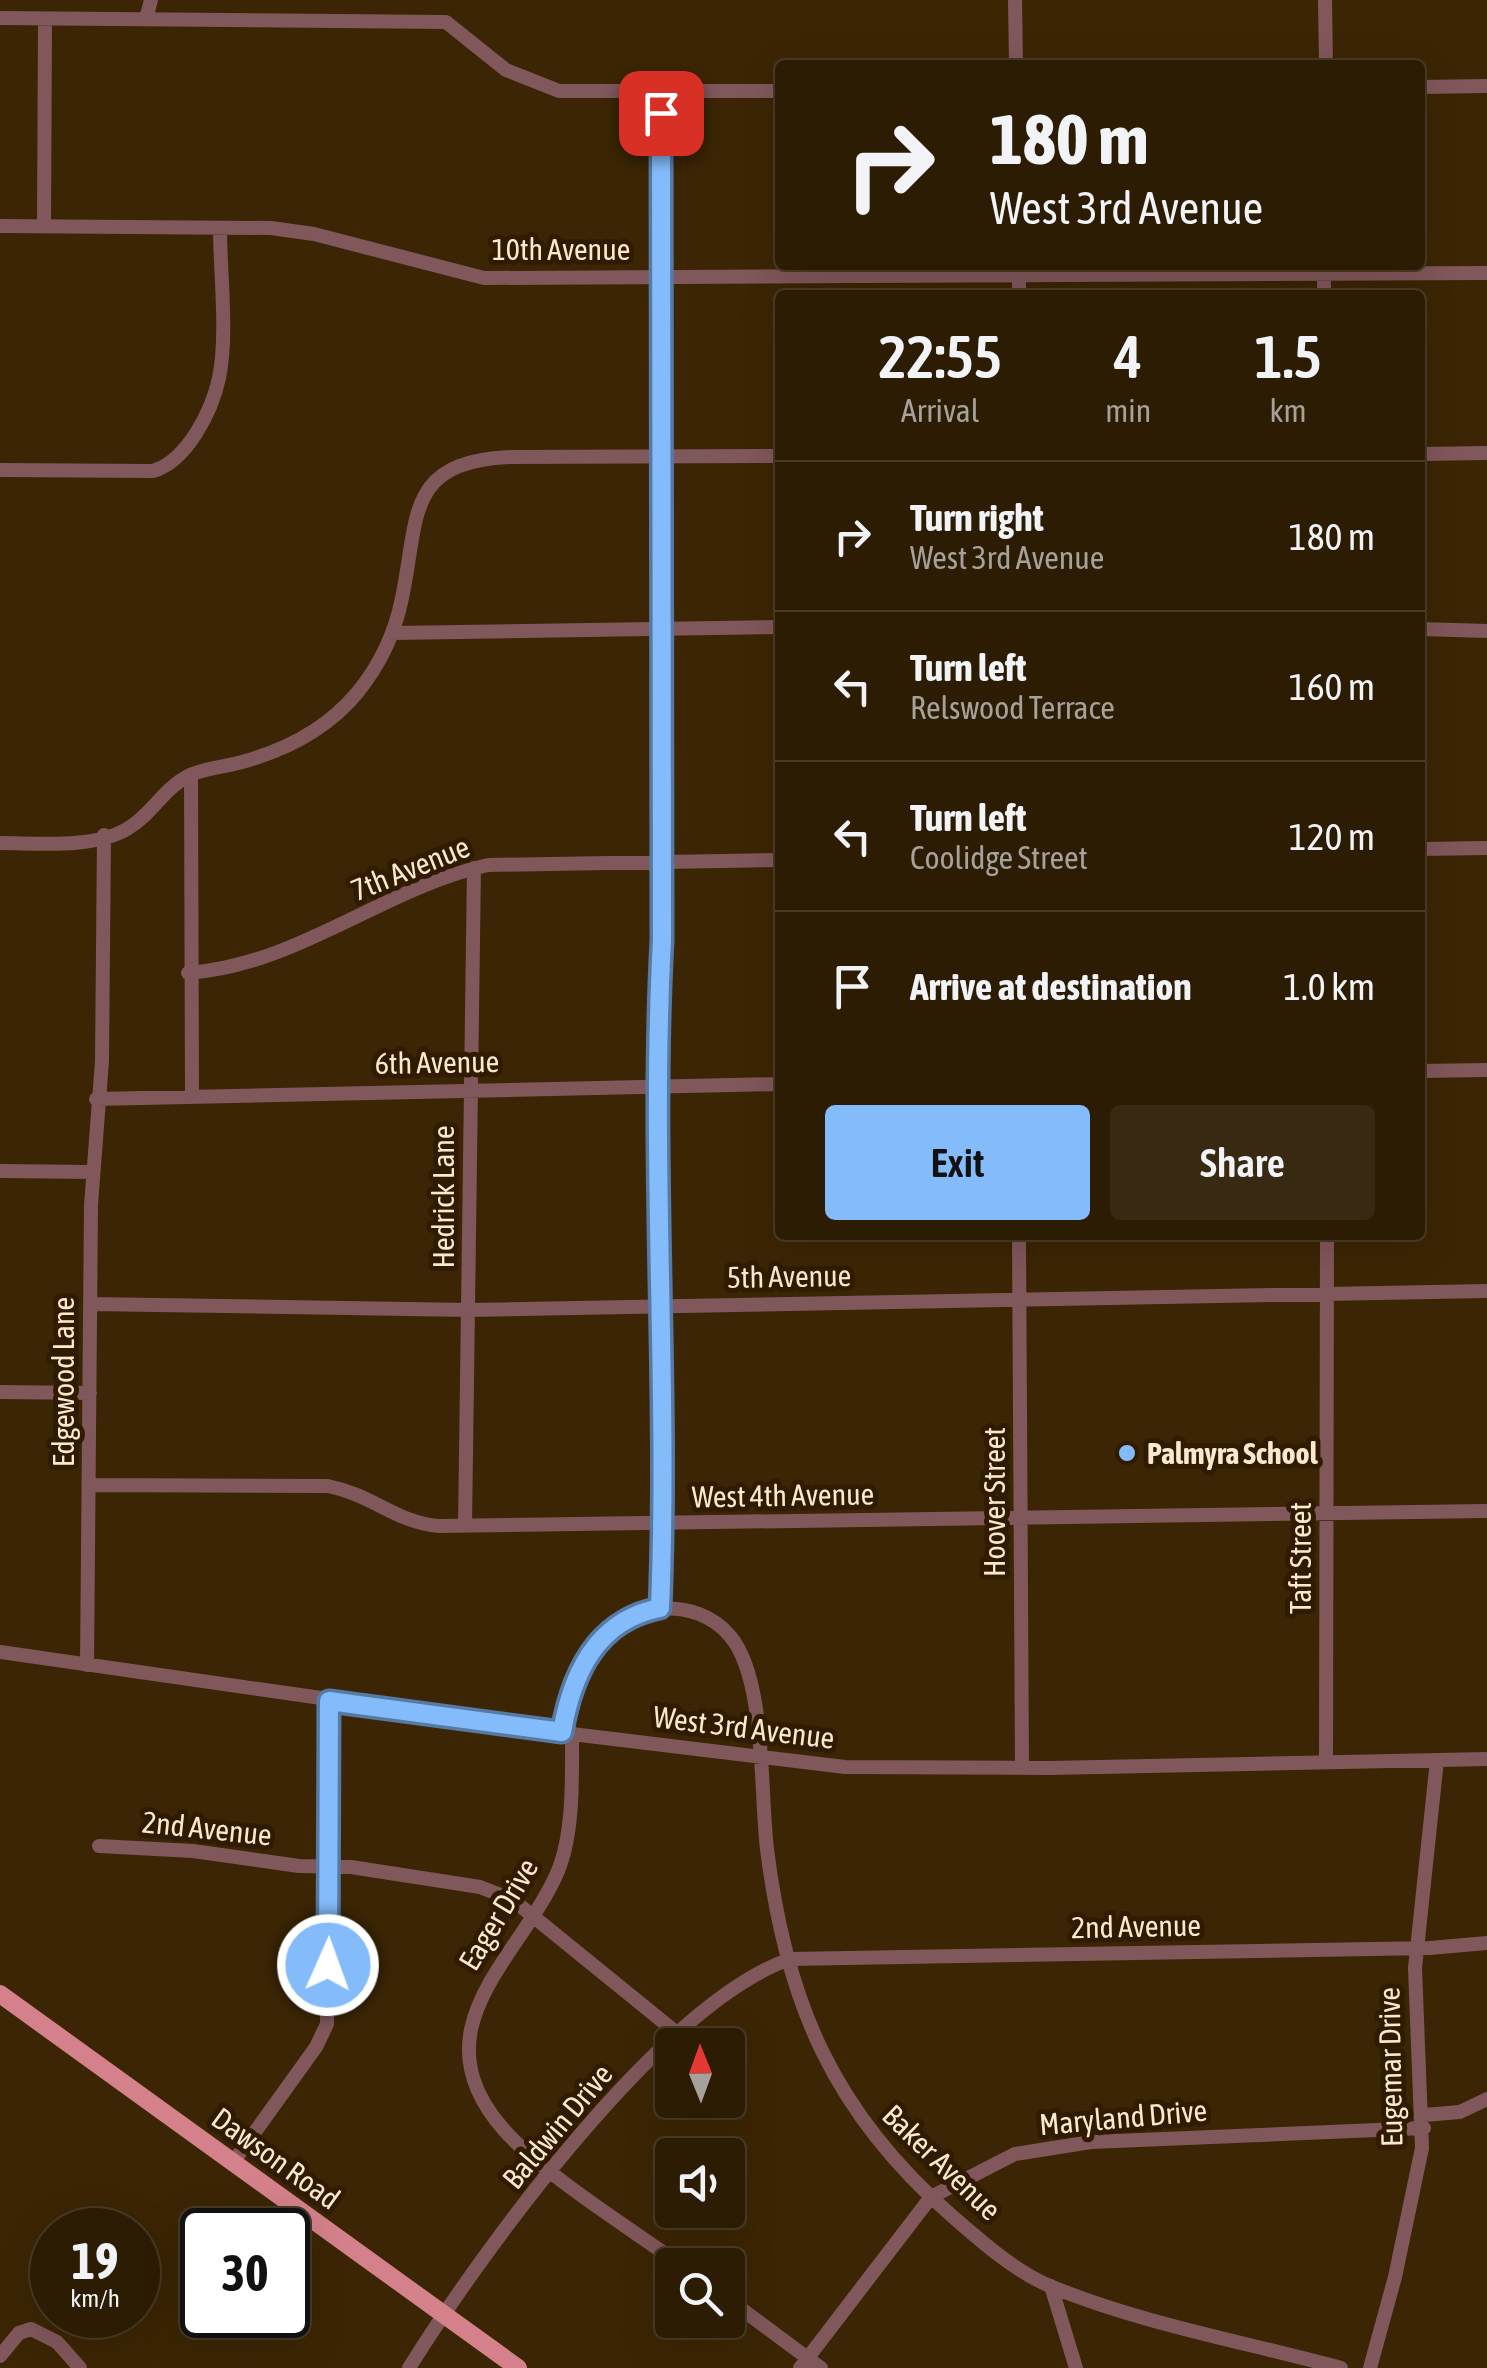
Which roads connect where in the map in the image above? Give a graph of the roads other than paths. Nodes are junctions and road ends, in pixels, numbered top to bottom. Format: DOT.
graph roads {
  1 [pos="150,0"];
  2 [pos="1016,0"];
  3 [pos="1325,0"];
  4 [pos="0,18"];
  5 [pos="146,18"];
  6 [pos="45,20"];
  7 [pos="1016,60"];
  8 [pos="1326,60"];
  9 [pos="1425,86"];
  10 [pos="1487,86"];
  11 [pos="662,89"];
  12 [pos="775,91"];
  13 [pos="0,226"];
  14 [pos="44,226"];
  15 [pos="220,228"];
  16 [pos="974,270"];
  17 [pos="1365,270"];
  18 [pos="1487,273"];
  19 [pos="662,277"];
  20 [pos="1487,453"];
  21 [pos="1425,454"];
  22 [pos="661,455"];
  23 [pos="775,456"];
  24 [pos="0,470"];
  25 [pos="775,627"];
  26 [pos="660,628"];
  27 [pos="1425,629"];
  28 [pos="1487,631"];
  29 [pos="392,633"];
  30 [pos="191,774"];
  31 [pos="104,835"];
  32 [pos="0,843"];
  33 [pos="1487,848"];
  34 [pos="1425,849"];
  35 [pos="775,860"];
  36 [pos="660,862"];
  37 [pos="474,868"];
  38 [pos="188,972"];
  39 [pos="1487,1070"];
  40 [pos="1425,1071"];
  41 [pos="775,1084"];
  42 [pos="655,1087"];
  43 [pos="471,1088"];
  44 [pos="192,1096"];
  45 [pos="96,1099"];
  46 [pos="0,1171"];
  47 [pos="93,1172"];
  48 [pos="1019,1240"];
  49 [pos="1327,1240"];
  50 [pos="1487,1291"];
  51 [pos="1327,1294"];
  52 [pos="1020,1298"];
  53 [pos="92,1304"];
  54 [pos="662,1306"];
  55 [pos="469,1310"];
  56 [pos="0,1392"];
  57 [pos="90,1393"];
  58 [pos="90,1484"];
  59 [pos="1487,1511"];
  60 [pos="1328,1514"];
  61 [pos="1024,1517"];
  62 [pos="662,1524"];
  63 [pos="465,1526"];
  64 [pos="660,1608"];
  65 [pos="0,1652"];
  66 [pos="86,1664"];
  67 [pos="329,1701"];
  68 [pos="567,1733"];
  69 [pos="759,1759"];
  70 [pos="1437,1760"];
  71 [pos="1487,1760"];
  72 [pos="1326,1762"];
  73 [pos="1022,1768"];
  74 [pos="99,1846"];
  75 [pos="331,1866"];
  76 [pos="533,1915"];
  77 [pos="1487,1943"];
  78 [pos="1416,1948"];
  79 [pos="786,1960"];
  80 [pos="0,1994"];
  81 [pos="671,2028"];
  82 [pos="686,2028"];
  83 [pos="655,2055"];
  84 [pos="1487,2100"];
  85 [pos="1487,2110"];
  86 [pos="1460,2112"];
  87 [pos="1424,2122"];
  88 [pos="234,2161"];
  89 [pos="554,2171"];
  90 [pos="931,2197"];
  91 [pos="658,2248"];
  92 [pos="1051,2286"];
  93 [pos="443,2314"];
  94 [pos="745,2314"];
  95 [pos="0,2356"];
  96 [pos="804,2363"];
  97 [pos="80,2368"];
  98 [pos="410,2368"];
  99 [pos="518,2368"];
  100 [pos="821,2368"];
  101 [pos="1076,2368"];
  102 [pos="1341,2368"];
  103 [pos="1370,2368"];
  1 -- 5 [label="street"];
  2 -- 7 [label="street"];
  3 -- 8 [label="street"];
  4 -- 6 [label="street"];
  5 -- 6 [label="street"];
  5 -- 11 [label="street"];
  6 -- 14 [label="street"];
  9 -- 10 [label="street"];
  11 -- 12 [label="street"];
  11 -- 19 [label="street"];
  13 -- 14 [label="street, 10th Avenue"];
  14 -- 15 [label="street, 10th Avenue"];
  15 -- 19 [label="street, 10th Avenue"];
  15 -- 24 [label="street"];
  16 -- 19 [label="street, 10th Avenue"];
  17 -- 18 [label="street, 10th Avenue"];
  19 -- 22 [label="street"];
  20 -- 21 [label="street"];
  22 -- 23 [label="street"];
  22 -- 26 [label="street"];
  22 -- 29 [label="street"];
  25 -- 26 [label="street"];
  26 -- 29 [label="street"];
  26 -- 36 [label="street"];
  27 -- 28 [label="street"];
  29 -- 30 [label="street"];
  30 -- 31 [label="street"];
  30 -- 38 [label="street"];
  31 -- 32 [label="street"];
  31 -- 45 [label="street, Edgewood Lane"];
  33 -- 34 [label="street"];
  35 -- 36 [label="street, 7th Avenue"];
  36 -- 37 [label="street, 7th Avenue"];
  36 -- 42 [label="street"];
  37 -- 38 [label="street, 7th Avenue"];
  37 -- 43 [label="street, Hedrick Lane"];
  38 -- 44 [label="street"];
  39 -- 40 [label="street"];
  41 -- 42 [label="street, 6th Avenue"];
  42 -- 43 [label="street, 6th Avenue"];
  42 -- 54 [label="street"];
  43 -- 44 [label="street, 6th Avenue"];
  43 -- 55 [label="street, Hedrick Lane"];
  44 -- 45 [label="street, 6th Avenue"];
  45 -- 47 [label="street, Edgewood Lane"];
  46 -- 47 [label="street"];
  47 -- 53 [label="street, Edgewood Lane"];
  48 -- 52 [label="street, Hoover Street"];
  49 -- 51 [label="street, Taft Street"];
  50 -- 51 [label="street, 5th Avenue"];
  51 -- 52 [label="street, 5th Avenue"];
  51 -- 60 [label="street, Taft Street"];
  52 -- 54 [label="street, 5th Avenue"];
  52 -- 61 [label="street, Hoover Street"];
  53 -- 55 [label="street, 5th Avenue"];
  53 -- 57 [label="street, Edgewood Lane"];
  54 -- 55 [label="street, 5th Avenue"];
  54 -- 62 [label="street"];
  55 -- 63 [label="street, Hedrick Lane"];
  56 -- 57 [label="street"];
  57 -- 58 [label="street, Edgewood Lane"];
  58 -- 63 [label="street, West 4th Avenue"];
  58 -- 66 [label="street, Edgewood Lane"];
  59 -- 60 [label="street, West 4th Avenue"];
  60 -- 61 [label="street, West 4th Avenue"];
  60 -- 72 [label="street, Taft Street"];
  61 -- 62 [label="street, West 4th Avenue"];
  61 -- 73 [label="street, Hoover Street"];
  62 -- 63 [label="street, West 4th Avenue"];
  62 -- 64 [label="street"];
  64 -- 68 [label="street, Eager Drive"];
  64 -- 69 [label="street, Baker Avenue"];
  65 -- 66 [label="street, West 3rd Avenue"];
  66 -- 67 [label="street, West 3rd Avenue"];
  67 -- 68 [label="street, West 3rd Avenue"];
  67 -- 75 [label="street"];
  68 -- 69 [label="street, West 3rd Avenue"];
  68 -- 76 [label="street, Eager Drive"];
  69 -- 73 [label="street, West 3rd Avenue"];
  69 -- 79 [label="street, Baker Avenue"];
  70 -- 71 [label="street, West 3rd Avenue"];
  70 -- 72 [label="street, West 3rd Avenue"];
  70 -- 78 [label="street, Eugemar Drive"];
  72 -- 73 [label="street, West 3rd Avenue"];
  74 -- 75 [label="street, 2nd Avenue"];
  75 -- 76 [label="street, 2nd Avenue"];
  75 -- 88 [label="street"];
  76 -- 81 [label="street, 2nd Avenue"];
  76 -- 89 [label="street, Eager Drive"];
  77 -- 78 [label="street, 2nd Avenue"];
  78 -- 79 [label="street, 2nd Avenue"];
  78 -- 87 [label="street, Eugemar Drive"];
  79 -- 82 [label="street, Baldwin Drive"];
  79 -- 90 [label="street, Baker Avenue"];
  80 -- 88 [label="main road, Dawson Road"];
  83 -- 89 [label="street, Baldwin Drive"];
  84 -- 86 [label="street, Maryland Drive"];
  85 -- 86 [label="street"];
  86 -- 87 [label="street, Maryland Drive"];
  87 -- 90 [label="street, Maryland Drive"];
  87 -- 103 [label="street, Eugemar Drive"];
  88 -- 93 [label="main road, Dawson Road"];
  89 -- 91 [label="street, Eager Drive"];
  89 -- 93 [label="street, Baldwin Drive"];
  90 -- 92 [label="street, Baker Avenue"];
  90 -- 96 [label="street, Maryland Drive"];
  92 -- 101 [label="street"];
  92 -- 102 [label="street, Baker Avenue"];
  93 -- 98 [label="street, Baldwin Drive"];
  93 -- 99 [label="main road, Dawson Road"];
  94 -- 96 [label="street"];
  95 -- 97 [label="street"];
  96 -- 100 [label="street"];
}
